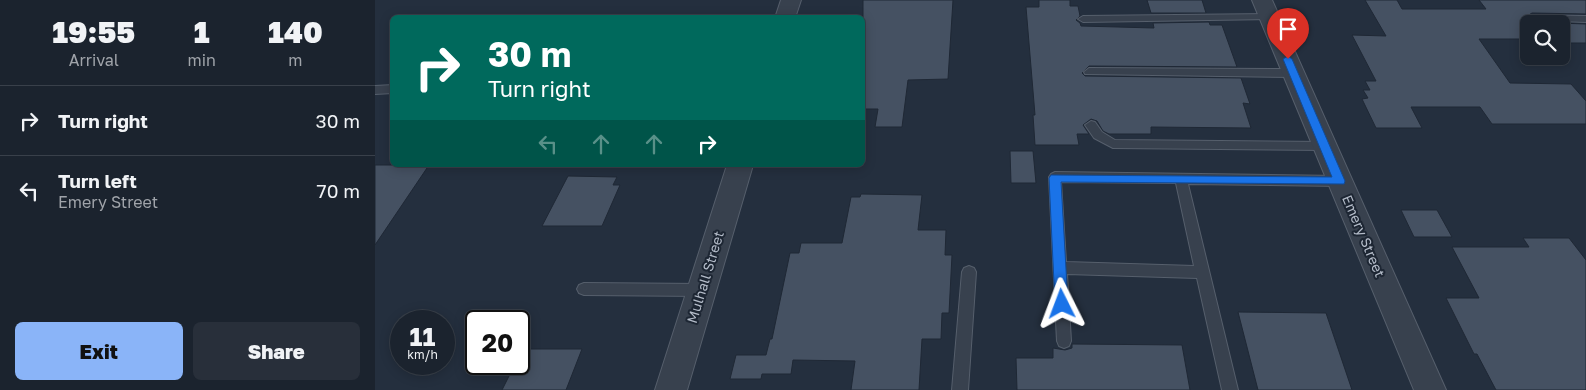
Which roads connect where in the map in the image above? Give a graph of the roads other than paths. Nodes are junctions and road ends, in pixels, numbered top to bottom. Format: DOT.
graph roads {
  1 [pos="791,0"];
  2 [pos="1266,9"];
  3 [pos="786,15"];
  4 [pos="1083,19"];
  5 [pos="1570,19"];
  6 [pos="1586,19"];
  7 [pos="1089,72"];
  8 [pos="1294,73"];
  9 [pos="375,90"];
  10 [pos="390,90"];
  11 [pos="1091,125"];
  12 [pos="1325,146"];
  13 [pos="739,167"];
  14 [pos="1181,179"];
  15 [pos="1340,181"];
  16 [pos="1060,268"];
  17 [pos="969,272"];
  18 [pos="1201,272"];
  19 [pos="584,290"];
  20 [pos="701,290"];
  21 [pos="1064,341"];
  22 [pos="671,390"];
  23 [pos="960,390"];
  24 [pos="1230,390"];
  25 [pos="1431,390"];
  1 -- 3 [label="street"];
  2 -- 4 [label="lane"];
  2 -- 8 [label="street, Emery Street"];
  5 -- 6 [label="lane"];
  7 -- 8 [label="lane"];
  8 -- 12 [label="street, Emery Street"];
  9 -- 10 [label="lane"];
  11 -- 12 [label="lane"];
  12 -- 15 [label="street, Emery Street"];
  13 -- 20 [label="street, Mulhall Street"];
  14 -- 15 [label="lane"];
  14 -- 16 [label="lane"];
  14 -- 18 [label="lane"];
  15 -- 25 [label="street, Emery Street"];
  16 -- 18 [label="lane"];
  16 -- 21 [label="lane"];
  17 -- 23 [label="lane"];
  18 -- 24 [label="lane"];
  19 -- 20 [label="lane"];
  20 -- 22 [label="street, Mulhall Street"];
}
